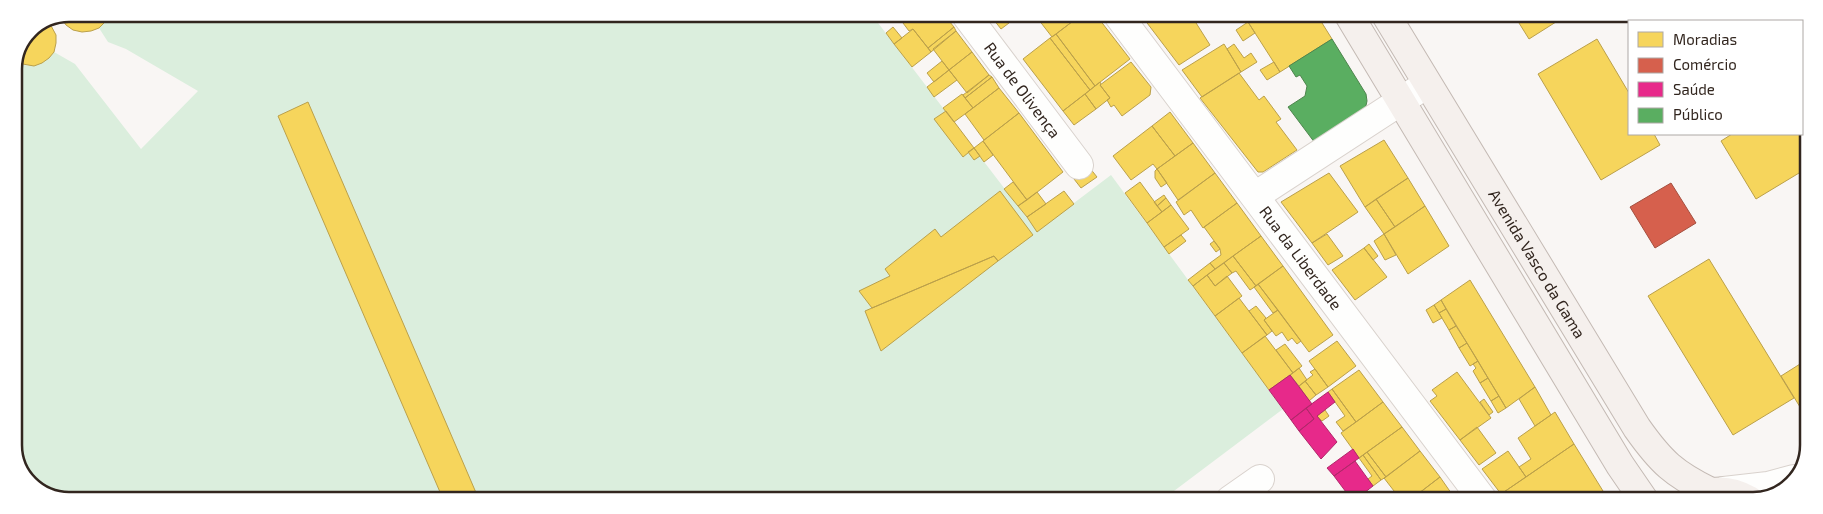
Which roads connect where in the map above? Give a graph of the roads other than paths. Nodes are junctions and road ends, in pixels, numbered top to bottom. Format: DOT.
graph roads {
  1 [pos="971,22"];
  2 [pos="1123,22"];
  3 [pos="1353,22"];
  4 [pos="1390,22"];
  5 [pos="1427,84"];
  6 [pos="1401,101"];
  7 [pos="1079,165"];
  8 [pos="1255,196"];
  9 [pos="1260,479"];
  10 [pos="1781,482"];
  11 [pos="1241,492"];
  12 [pos="1477,492"];
  13 [pos="1639,492"];
  14 [pos="1706,492"];
  15 [pos="1724,492"];
  1 -- 7 [label="street, Rua de Olivença"];
  2 -- 8 [label="street, Rua da Liberdade"];
  3 -- 6 [label="main road, Avenida Vasco da Gama"];
  4 -- 5 [label="main road, Avenida Vasco da Gama"];
  5 -- 6 [label="street"];
  5 -- 14 [label="main road, Avenida Vasco da Gama"];
  6 -- 8 [label="street"];
  6 -- 13 [label="main road, Avenida Vasco da Gama"];
  8 -- 12 [label="street, Rua da Liberdade"];
  9 -- 11 [label="street"];
  10 -- 15 [label="street"];
}
